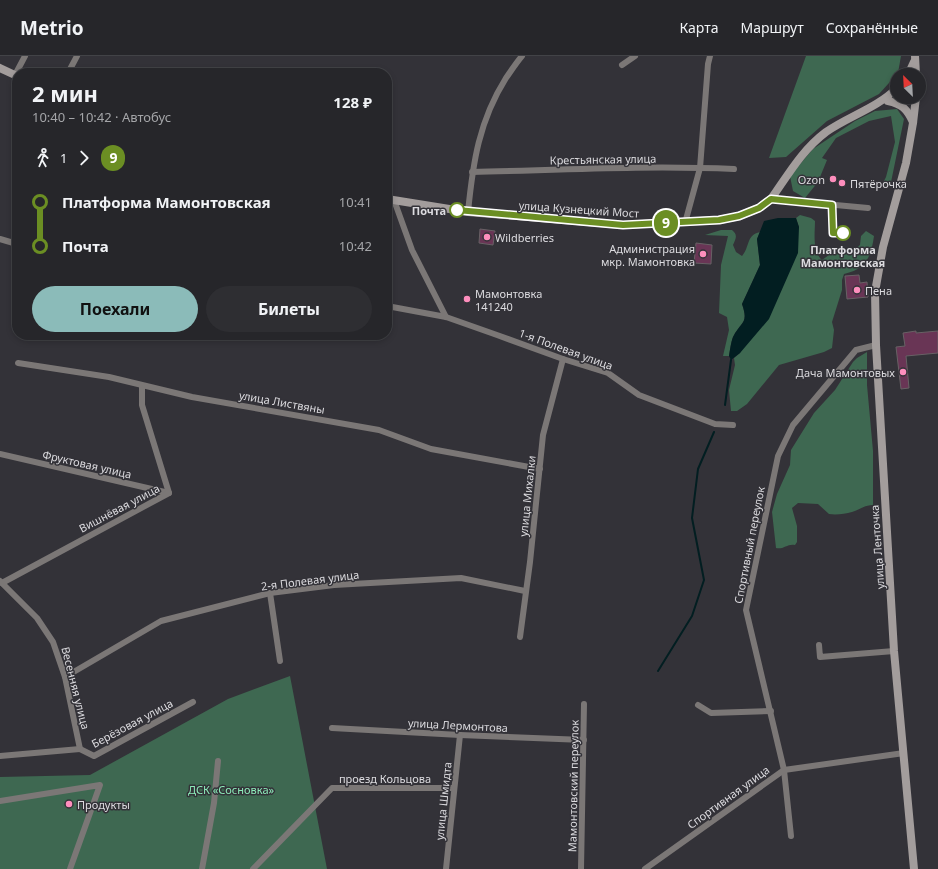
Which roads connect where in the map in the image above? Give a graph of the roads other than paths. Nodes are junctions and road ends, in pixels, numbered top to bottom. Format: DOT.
graph roads {
  1 [pos="25,56"];
  2 [pos="77,56"];
  3 [pos="522,56"];
  4 [pos="636,56"];
  5 [pos="710,56"];
  6 [pos="915,58"];
  7 [pos="622,65"];
  8 [pos="0,68"];
  9 [pos="20,68"];
  10 [pos="71,68"];
  11 [pos="911,68"];
  12 [pos="916,68"];
  13 [pos="12,74"];
  14 [pos="890,96"];
  15 [pos="888,102"];
  16 [pos="915,104"];
  17 [pos="870,107"];
  18 [pos="913,123"];
  19 [pos="700,168"];
  20 [pos="734,169"];
  21 [pos="472,172"];
  22 [pos="392,199"];
  23 [pos="771,199"];
  24 [pos="392,204"];
  25 [pos="868,208"];
  26 [pos="468,212"];
  27 [pos="685,223"];
  28 [pos="0,239"];
  29 [pos="12,243"];
  30 [pos="392,307"];
  31 [pos="446,317"];
  32 [pos="876,345"];
  33 [pos="563,359"];
  34 [pos="18,363"];
  35 [pos="142,386"];
  36 [pos="733,425"];
  37 [pos="0,454"];
  38 [pos="540,469"];
  39 [pos="169,492"];
  40 [pos="1,582"];
  41 [pos="525,591"];
  42 [pos="270,593"];
  43 [pos="520,636"];
  44 [pos="819,645"];
  45 [pos="894,651"];
  46 [pos="280,662"];
  47 [pos="65,677"];
  48 [pos="193,702"];
  49 [pos="584,704"];
  50 [pos="698,705"];
  51 [pos="771,711"];
  52 [pos="332,728"];
  53 [pos="460,735"];
  54 [pos="584,740"];
  55 [pos="80,749"];
  56 [pos="904,753"];
  57 [pos="0,756"];
  58 [pos="218,761"];
  59 [pos="784,770"];
  60 [pos="454,788"];
  61 [pos="0,801"];
  62 [pos="791,836"];
  63 [pos="70,869"];
  64 [pos="202,869"];
  65 [pos="253,869"];
  66 [pos="446,869"];
  67 [pos="581,869"];
  68 [pos="645,869"];
  69 [pos="914,869"];
  1 -- 9 [label="street"];
  2 -- 10 [label="street"];
  3 -- 21 [label="street"];
  4 -- 7 [label="street"];
  5 -- 19 [label="street"];
  6 -- 11 [label="main road"];
  6 -- 12 [label="main road"];
  8 -- 13 [label="main road"];
  14 -- 17 [label="main road"];
  15 -- 17 [label="main road"];
  15 -- 18 [label="main road"];
  16 -- 18 [label="main road, улица Ленточка"];
  17 -- 23 [label="main road, улица Кузнецкий Мост"];
  18 -- 32 [label="main road, улица Ленточка"];
  19 -- 20 [label="street, Крестьянская улица"];
  19 -- 21 [label="street, Крестьянская улица"];
  19 -- 27 [label="street"];
  21 -- 26 [label="street"];
  22 -- 26 [label="main road, улица Кузнецкий Мост"];
  23 -- 25 [label="street"];
  23 -- 27 [label="main road, улица Кузнецкий Мост"];
  24 -- 31 [label="street"];
  26 -- 27 [label="main road, улица Кузнецкий Мост"];
  28 -- 29 [label="street"];
  30 -- 31 [label="street, 1-я Полевая улица"];
  31 -- 33 [label="street, 1-я Полевая улица"];
  32 -- 45 [label="main road, улица Ленточка"];
  32 -- 51 [label="street, Спортивный переулок"];
  33 -- 36 [label="street, 1-я Полевая улица"];
  33 -- 38 [label="street, улица Михалки"];
  34 -- 35 [label="street, улица Листвяны"];
  35 -- 38 [label="street, улица Листвяны"];
  35 -- 39 [label="street, Вишнёвая улица"];
  37 -- 39 [label="street, Фруктовая улица"];
  38 -- 41 [label="street, улица Михалки"];
  39 -- 40 [label="street, Вишнёвая улица"];
  40 -- 47 [label="street, Весенняя улица"];
  41 -- 42 [label="street, 2-я Полевая улица"];
  41 -- 43 [label="street, улица Михалки"];
  42 -- 46 [label="street"];
  42 -- 47 [label="street, 2-я Полевая улица"];
  44 -- 45 [label="street"];
  45 -- 56 [label="main road, улица Ленточка"];
  47 -- 55 [label="street, Весенняя улица"];
  48 -- 55 [label="street, Берёзовая улица"];
  49 -- 54 [label="street, Мамонтовский переулок"];
  50 -- 51 [label="street"];
  51 -- 59 [label="street, Спортивный переулок"];
  52 -- 53 [label="street, улица Лермонтова"];
  53 -- 54 [label="street, улица Лермонтова"];
  53 -- 60 [label="street, улица Шмидта"];
  54 -- 67 [label="street, Мамонтовский переулок"];
  55 -- 57 [label="street"];
  56 -- 59 [label="street, Спортивная улица"];
  56 -- 69 [label="main road, улица Ленточка"];
  58 -- 64 [label="street"];
  59 -- 62 [label="street, Спортивный переулок"];
  59 -- 68 [label="street, Спортивная улица"];
  60 -- 65 [label="street, проезд Кольцова"];
  60 -- 66 [label="street, улица Шмидта"];
  61 -- 63 [label="street"];
}
